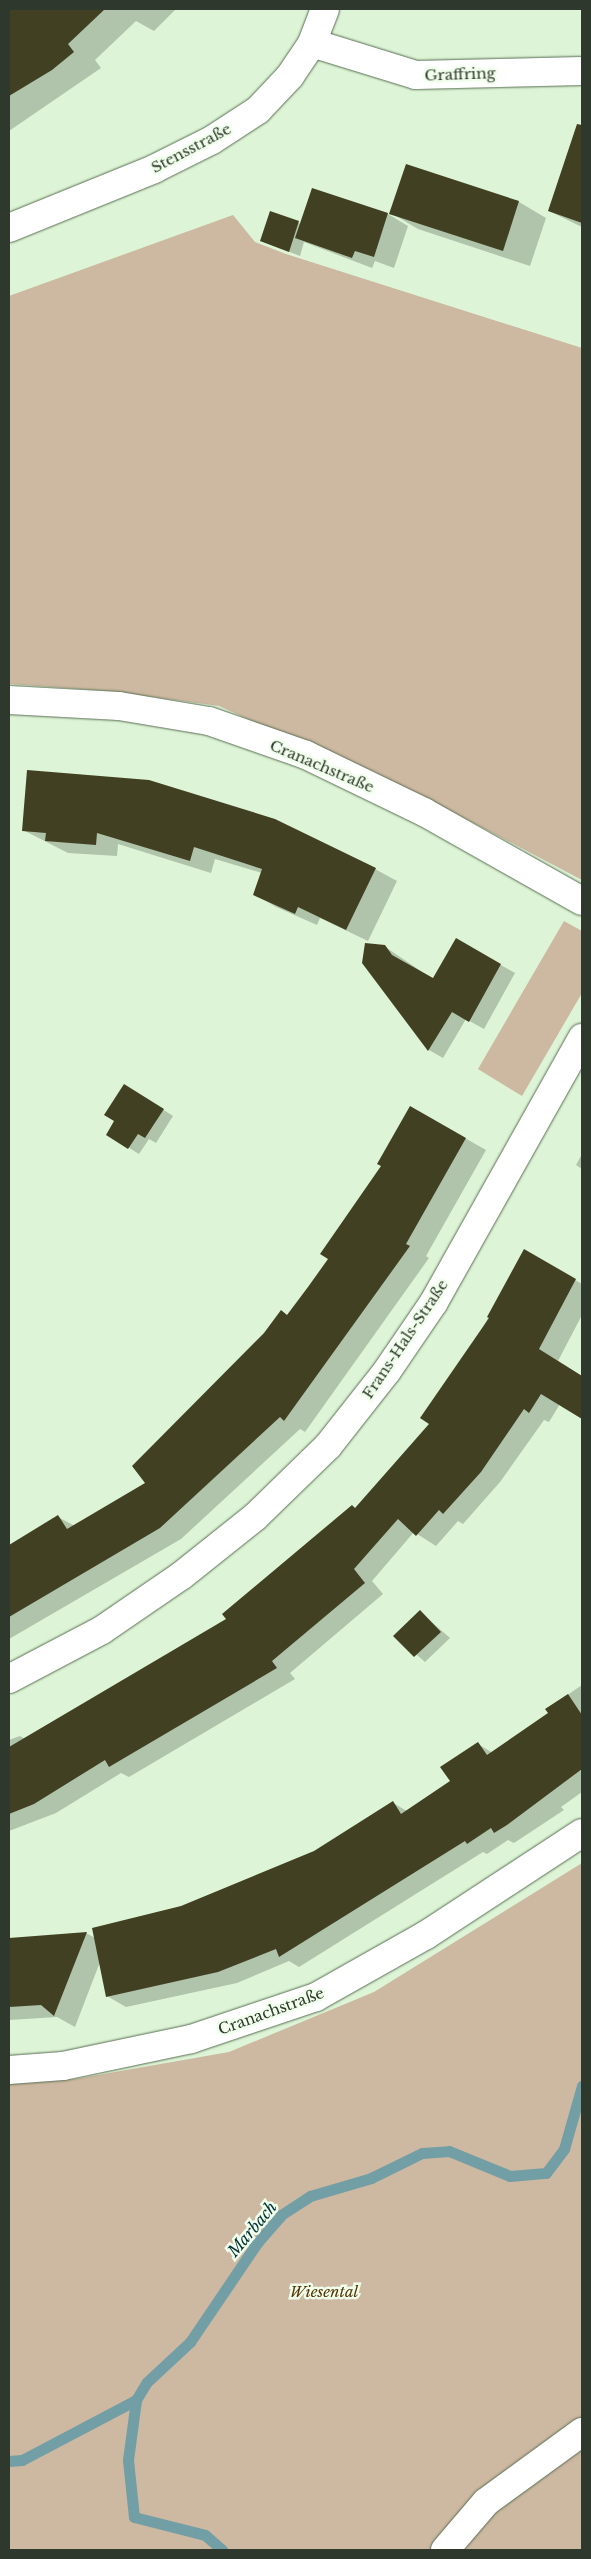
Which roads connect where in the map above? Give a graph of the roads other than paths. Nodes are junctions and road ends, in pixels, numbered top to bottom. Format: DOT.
graph roads {
  1 [pos="325,9"];
  2 [pos="312,43"];
  3 [pos="582,71"];
  4 [pos="9,228"];
  5 [pos="9,700"];
  6 [pos="582,901"];
  7 [pos="582,1038"];
  8 [pos="9,1678"];
  9 [pos="582,1832"];
  10 [pos="9,2070"];
  11 [pos="582,2432"];
  12 [pos="445,2550"];
  1 -- 2 [label="street, Stensstraße"];
  2 -- 3 [label="street, Graffring"];
  2 -- 4 [label="street, Stensstraße"];
  5 -- 6 [label="street, Cranachstraße"];
  7 -- 8 [label="street, Frans-Hals-Straße"];
  9 -- 10 [label="street, Cranachstraße"];
  11 -- 12 [label="street"];
}
